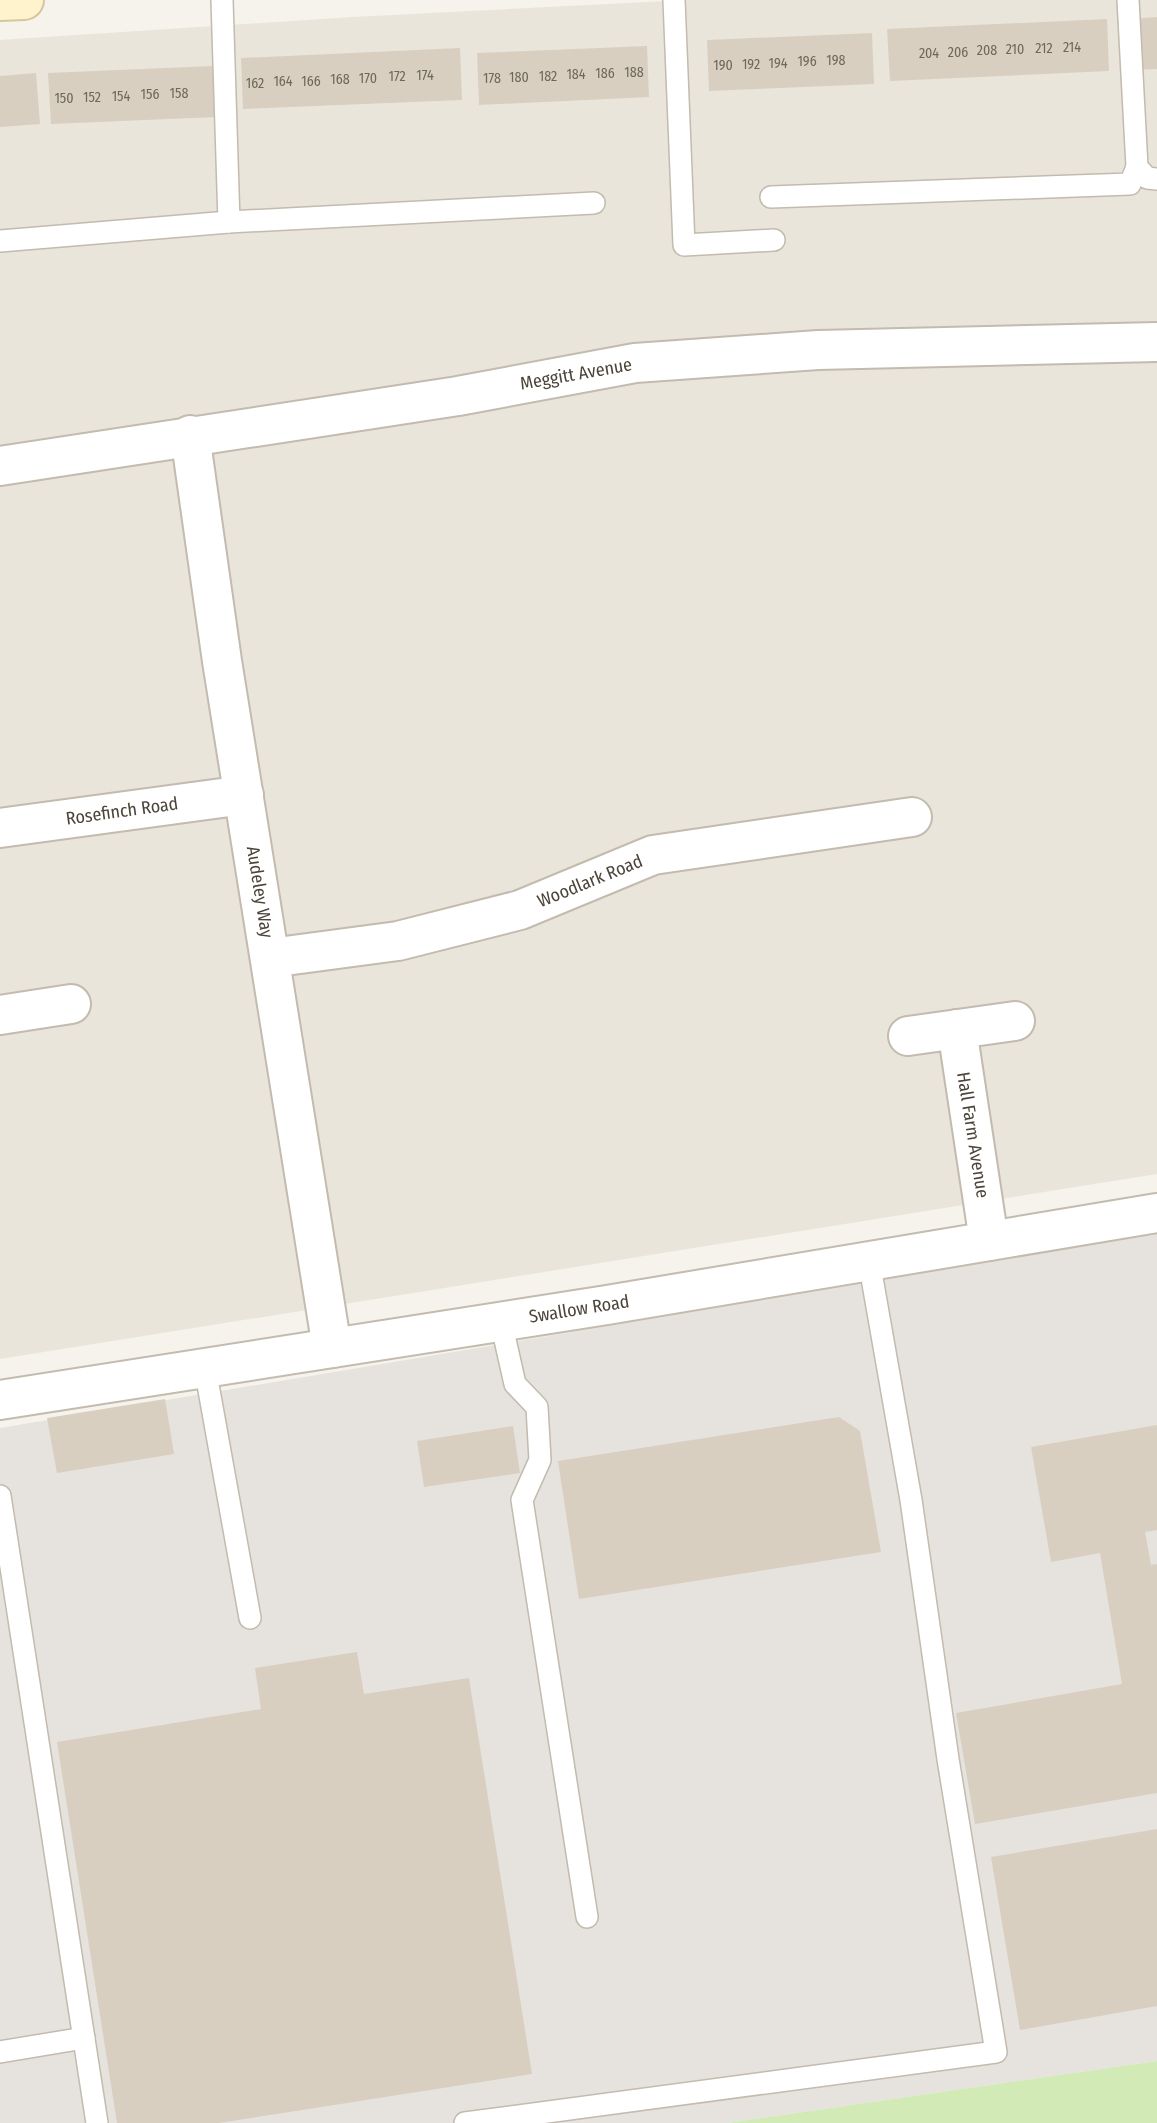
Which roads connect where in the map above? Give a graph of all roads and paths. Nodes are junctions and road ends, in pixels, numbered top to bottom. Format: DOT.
graph roads {
  1 [pos="24,0"];
  2 [pos="222,0"];
  3 [pos="674,0"];
  4 [pos="1128,0"];
  5 [pos="0,1"];
  6 [pos="1137,167"];
  7 [pos="1157,179"];
  8 [pos="771,197"];
  9 [pos="594,203"];
  10 [pos="229,222"];
  11 [pos="774,240"];
  12 [pos="0,241"];
  13 [pos="1157,342"];
  14 [pos="190,435"];
  15 [pos="0,466"];
  16 [pos="244,795"];
  17 [pos="912,817"];
  18 [pos="0,828"];
  19 [pos="270,958"];
  20 [pos="71,1004"];
  21 [pos="0,1015"];
  22 [pos="1015,1021"];
  23 [pos="957,1030"];
  24 [pos="908,1036"];
  25 [pos="1157,1213"];
  26 [pos="989,1241"];
  27 [pos="869,1261"];
  28 [pos="501,1322"];
  29 [pos="332,1348"];
  30 [pos="205,1368"];
  31 [pos="0,1400"];
  32 [pos="0,1496"];
  33 [pos="250,1618"];
  34 [pos="587,1917"];
  35 [pos="84,2038"];
  36 [pos="0,2052"];
  37 [pos="97,2123"];
  38 [pos="465,2123"];
  1 -- 5 [label="street"];
  2 -- 10 [label="lane"];
  3 -- 11 [label="lane"];
  4 -- 6 [label="lane"];
  6 -- 7 [label="lane"];
  6 -- 8 [label="lane"];
  9 -- 10 [label="lane"];
  10 -- 12 [label="lane"];
  13 -- 14 [label="street, Meggitt Avenue"];
  14 -- 15 [label="street, Meggitt Avenue"];
  14 -- 16 [label="street, Audeley Way"];
  16 -- 18 [label="street, Rosefinch Road"];
  16 -- 19 [label="street, Audeley Way"];
  17 -- 19 [label="street, Woodlark Road"];
  19 -- 29 [label="street, Audeley Way"];
  20 -- 21 [label="street"];
  22 -- 23 [label="street"];
  23 -- 24 [label="street"];
  23 -- 26 [label="street, Hall Farm Avenue"];
  25 -- 26 [label="street, Swallow Road"];
  26 -- 27 [label="street, Swallow Road"];
  27 -- 28 [label="street, Swallow Road"];
  27 -- 38 [label="lane"];
  28 -- 29 [label="street, Swallow Road"];
  28 -- 34 [label="lane"];
  29 -- 30 [label="street, Swallow Road"];
  30 -- 31 [label="street, Swallow Road"];
  30 -- 33 [label="lane"];
  32 -- 35 [label="lane"];
  35 -- 36 [label="lane"];
  35 -- 37 [label="lane"];
}
